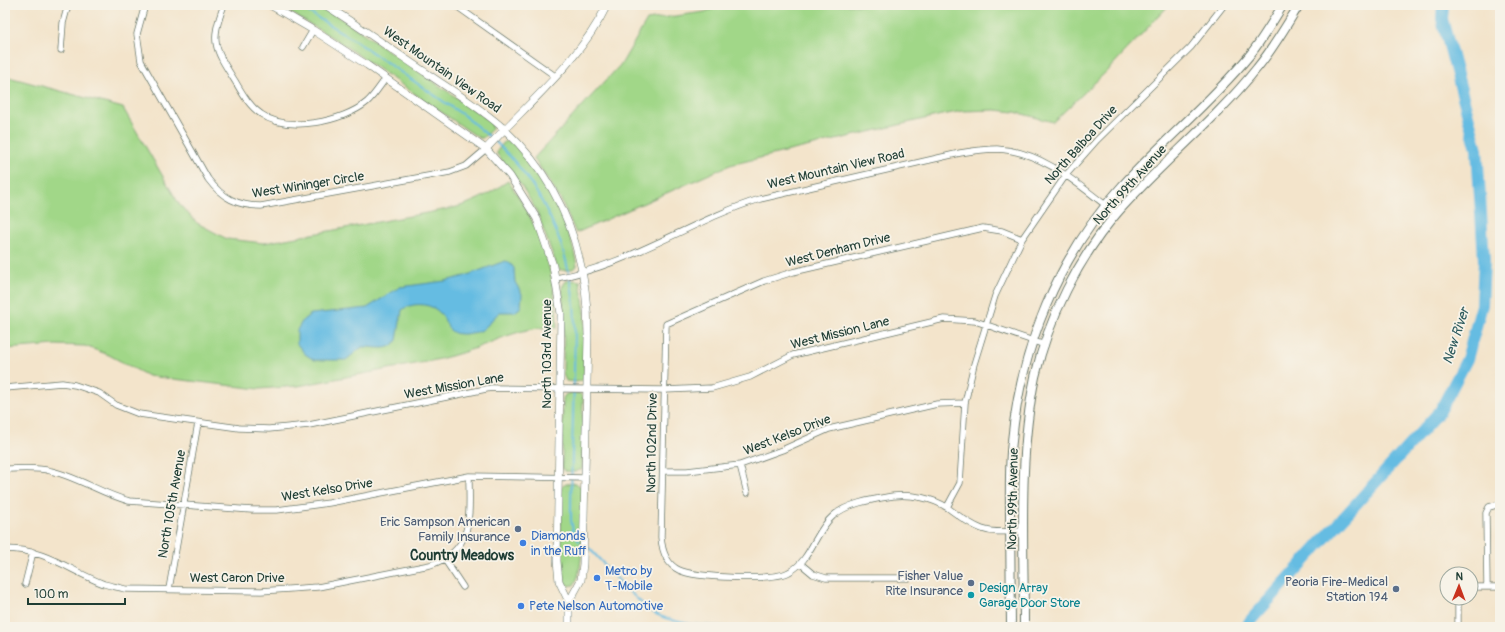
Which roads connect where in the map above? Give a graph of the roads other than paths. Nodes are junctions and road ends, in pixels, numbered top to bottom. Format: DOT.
graph roads {
  1 [pos="68,5"];
  2 [pos="145,5"];
  3 [pos="224,5"];
  4 [pos="270,5"];
  5 [pos="325,5"];
  6 [pos="454,5"];
  7 [pos="607,5"];
  8 [pos="1224,5"];
  9 [pos="1283,5"];
  10 [pos="1299,5"];
  11 [pos="313,30"];
  12 [pos="303,47"];
  13 [pos="61,50"];
  14 [pos="555,76"];
  15 [pos="1231,76"];
  16 [pos="386,78"];
  17 [pos="1242,86"];
  18 [pos="504,130"];
  19 [pos="486,149"];
  20 [pos="1066,175"];
  21 [pos="1106,205"];
  22 [pos="1117,214"];
  23 [pos="1022,240"];
  24 [pos="584,274"];
  25 [pos="556,278"];
  26 [pos="666,324"];
  27 [pos="985,325"];
  28 [pos="1033,341"];
  29 [pos="1045,345"];
  30 [pos="5,388"];
  31 [pos="560,388"];
  32 [pos="587,389"];
  33 [pos="664,390"];
  34 [pos="965,403"];
  35 [pos="198,423"];
  36 [pos="740,465"];
  37 [pos="5,469"];
  38 [pos="664,471"];
  39 [pos="469,476"];
  40 [pos="558,478"];
  41 [pos="585,478"];
  42 [pos="747,493"];
  43 [pos="1500,504"];
  44 [pos="183,506"];
  45 [pos="947,507"];
  46 [pos="1010,531"];
  47 [pos="1024,531"];
  48 [pos="5,549"];
  49 [pos="33,552"];
  50 [pos="446,560"];
  51 [pos="801,564"];
  52 [pos="909,578"];
  53 [pos="25,584"];
  54 [pos="463,587"];
  55 [pos="1479,587"];
  56 [pos="1487,587"];
  57 [pos="1500,587"];
  58 [pos="169,589"];
  59 [pos="569,602"];
  60 [pos="1458,606"];
  61 [pos="569,627"];
  62 [pos="1011,627"];
  63 [pos="1024,627"];
  64 [pos="1458,627"];
  1 -- 13 [label="street"];
  2 -- 19 [label="street, West Wininger Circle"];
  3 -- 16 [label="street"];
  4 -- 11 [label="street"];
  5 -- 18 [label="street, West Mountain View Road"];
  6 -- 14 [label="street"];
  7 -- 14 [label="street"];
  8 -- 20 [label="street, North Balboa Drive"];
  9 -- 15 [label="main road, North 99th Avenue"];
  10 -- 17 [label="main road, North 99th Avenue"];
  11 -- 12 [label="street"];
  11 -- 16 [label="street"];
  14 -- 18 [label="street"];
  15 -- 17 [label="main road"];
  15 -- 21 [label="main road, North 99th Avenue"];
  16 -- 19 [label="street"];
  17 -- 22 [label="main road, North 99th Avenue"];
  18 -- 19 [label="street"];
  18 -- 24 [label="street, North 103rd Avenue"];
  19 -- 25 [label="street, North 103rd Avenue"];
  20 -- 21 [label="street, West Mountain View Road"];
  20 -- 23 [label="street, North Balboa Drive"];
  20 -- 24 [label="street, West Mountain View Road"];
  21 -- 22 [label="street, West Mountain View Road"];
  21 -- 28 [label="main road, North 99th Avenue"];
  22 -- 29 [label="main road, North 99th Avenue"];
  23 -- 26 [label="street, West Denham Drive"];
  23 -- 27 [label="street, North Balboa Drive"];
  24 -- 25 [label="street, West Mountain View Road"];
  24 -- 32 [label="street, North 103rd Avenue"];
  25 -- 31 [label="street, North 103rd Avenue"];
  26 -- 33 [label="street, North 102nd Drive"];
  27 -- 28 [label="street, West Mission Lane"];
  27 -- 33 [label="street, West Mission Lane"];
  27 -- 34 [label="street, North Balboa Drive"];
  28 -- 29 [label="street, West Mission Lane"];
  28 -- 46 [label="main road, North 99th Avenue"];
  29 -- 47 [label="main road, North 99th Avenue"];
  30 -- 35 [label="street, West Mission Lane"];
  31 -- 32 [label="street, West Mission Lane"];
  31 -- 35 [label="street, West Mission Lane"];
  31 -- 40 [label="street, North 103rd Avenue"];
  32 -- 33 [label="street, West Mission Lane"];
  32 -- 41 [label="street, North 103rd Avenue"];
  33 -- 38 [label="street, North 102nd Drive"];
  34 -- 36 [label="street, West Kelso Drive"];
  34 -- 45 [label="street, North Balboa Drive"];
  35 -- 44 [label="street, North 105th Avenue"];
  36 -- 38 [label="street, West Kelso Drive"];
  36 -- 42 [label="street"];
  37 -- 44 [label="street, West Kelso Drive"];
  38 -- 51 [label="street, North 102nd Drive"];
  39 -- 40 [label="street, West Kelso Drive"];
  39 -- 44 [label="street, West Kelso Drive"];
  39 -- 50 [label="street"];
  40 -- 41 [label="street, West Kelso Drive"];
  40 -- 59 [label="street, North 103rd Avenue"];
  41 -- 59 [label="street, North 103rd Avenue"];
  43 -- 56 [label="street"];
  44 -- 58 [label="street, North 105th Avenue"];
  45 -- 46 [label="street"];
  45 -- 51 [label="street"];
  46 -- 47 [label="street"];
  46 -- 62 [label="main road, North 99th Avenue"];
  47 -- 63 [label="main road, North 99th Avenue"];
  48 -- 49 [label="street, West Caron Drive"];
  49 -- 53 [label="street"];
  49 -- 58 [label="street, West Caron Drive"];
  50 -- 54 [label="street"];
  50 -- 58 [label="street, West Caron Drive"];
  51 -- 52 [label="street"];
  55 -- 56 [label="street"];
  56 -- 57 [label="street"];
  59 -- 61 [label="street, North 103rd Avenue"];
  60 -- 64 [label="street"];
}
